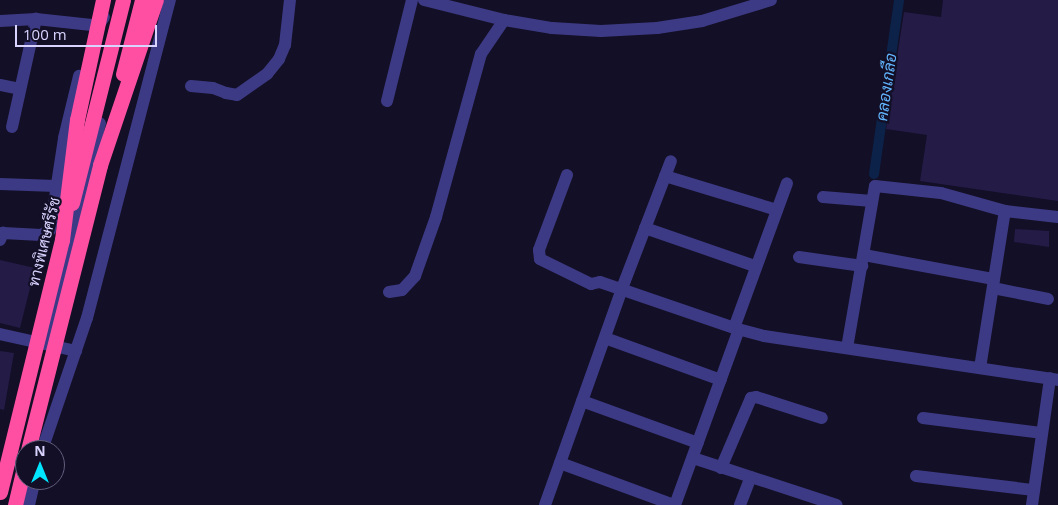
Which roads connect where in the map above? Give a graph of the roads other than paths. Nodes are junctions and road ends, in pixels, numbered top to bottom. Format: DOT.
graph roads {
  1 [pos="103,0"];
  2 [pos="109,0"];
  3 [pos="122,0"];
  4 [pos="129,0"];
  5 [pos="142,0"];
  6 [pos="156,0"];
  7 [pos="170,0"];
  8 [pos="290,0"];
  9 [pos="412,0"];
  10 [pos="424,0"];
  11 [pos="771,0"];
  12 [pos="36,19"];
  13 [pos="0,20"];
  14 [pos="504,20"];
  15 [pos="92,26"];
  16 [pos="0,86"];
  17 [pos="191,86"];
  18 [pos="20,89"];
  19 [pos="387,102"];
  20 [pos="12,127"];
  21 [pos="671,161"];
  22 [pos="100,165"];
  23 [pos="567,176"];
  24 [pos="665,176"];
  25 [pos="787,183"];
  26 [pos="0,184"];
  27 [pos="56,186"];
  28 [pos="823,198"];
  29 [pos="872,201"];
  30 [pos="777,210"];
  31 [pos="1005,212"];
  32 [pos="1058,217"];
  33 [pos="645,228"];
  34 [pos="0,240"];
  35 [pos="62,240"];
  36 [pos="799,257"];
  37 [pos="863,260"];
  38 [pos="755,266"];
  39 [pos="993,283"];
  40 [pos="621,291"];
  41 [pos="389,292"];
  42 [pos="1048,299"];
  43 [pos="737,329"];
  44 [pos="0,334"];
  45 [pos="605,338"];
  46 [pos="46,339"];
  47 [pos="847,348"];
  48 [pos="76,351"];
  49 [pos="980,368"];
  50 [pos="1054,379"];
  51 [pos="721,380"];
  52 [pos="582,401"];
  53 [pos="822,418"];
  54 [pos="923,418"];
  55 [pos="1041,433"];
  56 [pos="31,440"];
  57 [pos="45,440"];
  58 [pos="698,443"];
  59 [pos="693,458"];
  60 [pos="560,463"];
  61 [pos="721,468"];
  62 [pos="916,476"];
  63 [pos="751,477"];
  64 [pos="19,490"];
  65 [pos="33,490"];
  66 [pos="1034,490"];
  67 [pos="0,492"];
  68 [pos="818,502"];
  69 [pos="15,505"];
  70 [pos="29,505"];
  71 [pos="545,505"];
  72 [pos="675,505"];
  73 [pos="740,505"];
  74 [pos="837,505"];
  75 [pos="1032,505"];
  1 -- 35 [label="highway, bridge"];
  2 -- 15 [label="street"];
  3 -- 35 [label="highway, ทางพิเศษศรีรัช, bridge"];
  4 -- 46 [label="street"];
  5 -- 22 [label="highway"];
  6 -- 22 [label="highway"];
  7 -- 48 [label="street"];
  8 -- 17 [label="street"];
  9 -- 19 [label="street"];
  10 -- 14 [label="street"];
  11 -- 14 [label="street"];
  12 -- 13 [label="street"];
  12 -- 15 [label="street"];
  12 -- 18 [label="street"];
  14 -- 41 [label="street"];
  15 -- 27 [label="street"];
  16 -- 18 [label="street"];
  18 -- 20 [label="street"];
  21 -- 24 [label="street"];
  22 -- 56 [label="highway, bridge"];
  23 -- 40 [label="street"];
  24 -- 30 [label="street"];
  24 -- 33 [label="street"];
  25 -- 30 [label="street"];
  26 -- 27 [label="street"];
  27 -- 34 [label="street"];
  28 -- 29 [label="street"];
  29 -- 31 [label="street"];
  29 -- 37 [label="street"];
  30 -- 38 [label="street"];
  31 -- 32 [label="street"];
  31 -- 39 [label="street"];
  33 -- 38 [label="street"];
  33 -- 40 [label="street"];
  35 -- 67 [label="highway, ทางพิเศษศรีรัช, bridge"];
  36 -- 37 [label="street"];
  37 -- 39 [label="street"];
  37 -- 47 [label="street"];
  38 -- 43 [label="street"];
  39 -- 42 [label="street"];
  39 -- 49 [label="street"];
  40 -- 43 [label="street"];
  40 -- 45 [label="street"];
  43 -- 47 [label="street"];
  43 -- 51 [label="street"];
  44 -- 48 [label="street"];
  45 -- 51 [label="street"];
  45 -- 52 [label="street"];
  47 -- 49 [label="street"];
  48 -- 57 [label="street"];
  49 -- 50 [label="street"];
  50 -- 55 [label="street"];
  51 -- 58 [label="street"];
  52 -- 58 [label="street"];
  52 -- 60 [label="street"];
  53 -- 61 [label="street"];
  54 -- 55 [label="street"];
  55 -- 66 [label="street"];
  58 -- 59 [label="street"];
  59 -- 61 [label="street"];
  59 -- 72 [label="street"];
  60 -- 71 [label="street"];
  60 -- 72 [label="street"];
  61 -- 63 [label="street"];
  62 -- 66 [label="street"];
  63 -- 68 [label="street"];
  63 -- 73 [label="street"];
  64 -- 69 [label="highway"];
  65 -- 70 [label="street"];
  66 -- 75 [label="street"];
  68 -- 74 [label="street"];
}
